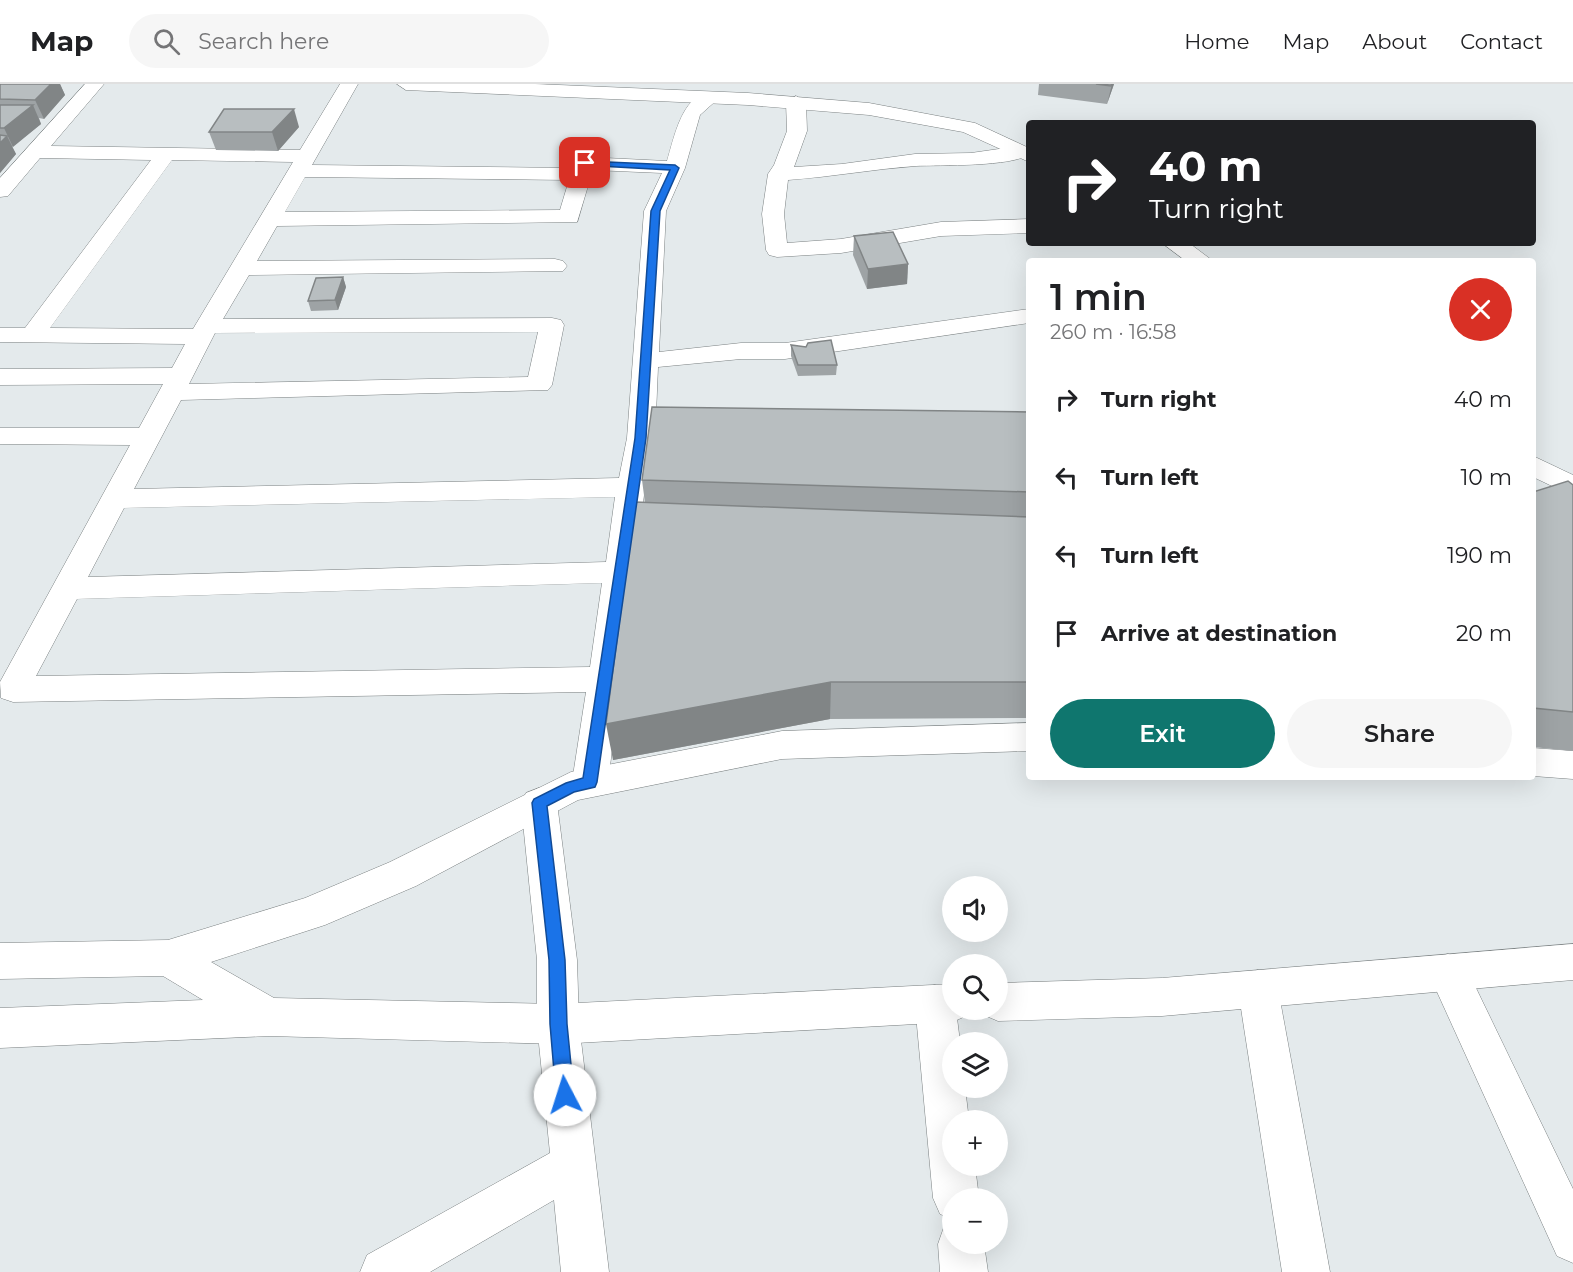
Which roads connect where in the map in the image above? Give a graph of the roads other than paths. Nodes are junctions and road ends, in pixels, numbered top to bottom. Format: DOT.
graph roads {
  1 [pos="95,84"];
  2 [pos="349,84"];
  3 [pos="406,84"];
  4 [pos="668,84"];
  5 [pos="717,90"];
  6 [pos="796,102"];
  7 [pos="34,153"];
  8 [pos="166,154"];
  9 [pos="1025,154"];
  10 [pos="302,163"];
  11 [pos="675,168"];
  12 [pos="582,174"];
  13 [pos="778,174"];
  14 [pos="0,191"];
  15 [pos="270,219"];
  16 [pos="1026,226"];
  17 [pos="1178,246"];
  18 [pos="1197,258"];
  19 [pos="555,266"];
  20 [pos="241,268"];
  21 [pos="1026,316"];
  22 [pos="204,332"];
  23 [pos="0,335"];
  24 [pos="32,335"];
  25 [pos="646,361"];
  26 [pos="0,378"];
  27 [pos="176,384"];
  28 [pos="148,437"];
  29 [pos="4,443"];
  30 [pos="1536,467"];
  31 [pos="632,487"];
  32 [pos="1573,487"];
  33 [pos="114,499"];
  34 [pos="620,572"];
  35 [pos="67,588"];
  36 [pos="604,679"];
  37 [pos="1026,737"];
  38 [pos="1536,762"];
  39 [pos="1573,765"];
  40 [pos="590,782"];
  41 [pos="539,803"];
  42 [pos="168,958"];
  43 [pos="0,961"];
  44 [pos="1573,962"];
  45 [pos="1448,972"];
  46 [pos="1258,989"];
  47 [pos="1008,1002"];
  48 [pos="942,1004"];
  49 [pos="269,1017"];
  50 [pos="945,1020"];
  51 [pos="558,1024"];
  52 [pos="0,1028"];
  53 [pos="572,1165"];
  54 [pos="955,1188"];
  55 [pos="1573,1240"];
  56 [pos="962,1254"];
  57 [pos="384,1272"];
  58 [pos="585,1272"];
  59 [pos="963,1272"];
  60 [pos="1306,1272"];
  1 -- 7 [label="street"];
  2 -- 10 [label="street"];
  3 -- 5 [label="street"];
  4 -- 5 [label="street"];
  5 -- 6 [label="street"];
  5 -- 11 [label="street"];
  6 -- 9 [label="street"];
  6 -- 13 [label="street"];
  7 -- 8 [label="street"];
  7 -- 14 [label="street"];
  8 -- 10 [label="street"];
  8 -- 24 [label="street"];
  9 -- 13 [label="street"];
  10 -- 12 [label="street"];
  10 -- 15 [label="street"];
  11 -- 12 [label="street"];
  11 -- 25 [label="street"];
  12 -- 15 [label="street"];
  13 -- 16 [label="street"];
  15 -- 20 [label="street"];
  17 -- 18 [label="street"];
  19 -- 20 [label="street"];
  20 -- 22 [label="street"];
  21 -- 25 [label="street"];
  22 -- 24 [label="street"];
  22 -- 27 [label="street"];
  22 -- 27 [label="street"];
  23 -- 24 [label="street"];
  25 -- 31 [label="street"];
  26 -- 27 [label="street"];
  27 -- 28 [label="street"];
  28 -- 29 [label="street"];
  28 -- 33 [label="street"];
  30 -- 32 [label="street"];
  31 -- 33 [label="street"];
  31 -- 34 [label="street"];
  33 -- 35 [label="street"];
  34 -- 35 [label="street"];
  34 -- 36 [label="street"];
  35 -- 36 [label="street"];
  36 -- 40 [label="street"];
  37 -- 40 [label="street"];
  38 -- 39 [label="street"];
  40 -- 41 [label="street"];
  41 -- 42 [label="street"];
  41 -- 51 [label="street"];
  42 -- 43 [label="street"];
  42 -- 49 [label="street"];
  44 -- 45 [label="street"];
  45 -- 46 [label="street"];
  45 -- 55 [label="street"];
  46 -- 47 [label="street"];
  46 -- 60 [label="street"];
  48 -- 51 [label="street"];
  49 -- 51 [label="street"];
  49 -- 52 [label="street"];
  50 -- 54 [label="street"];
  51 -- 53 [label="street"];
  53 -- 57 [label="street"];
  53 -- 58 [label="street"];
  56 -- 59 [label="street"];
}
